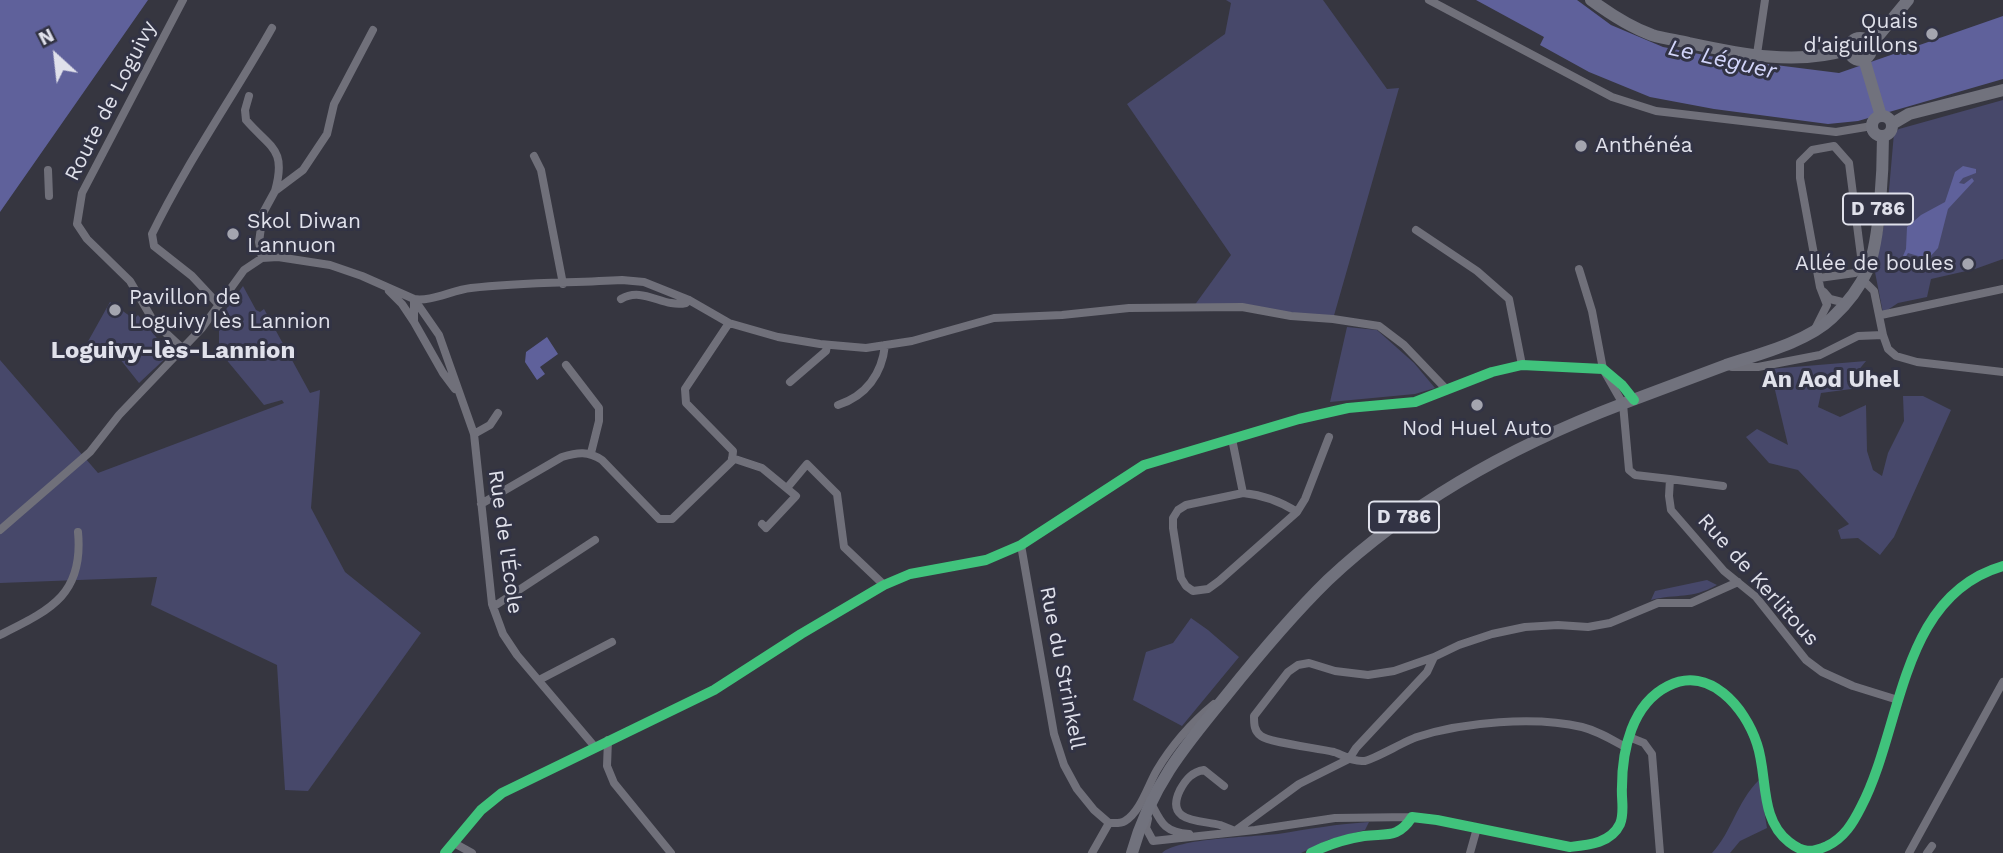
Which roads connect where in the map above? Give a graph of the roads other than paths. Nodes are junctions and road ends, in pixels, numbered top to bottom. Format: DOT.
graph roads {
  1 [pos="183,0"];
  2 [pos="1429,0"];
  3 [pos="1591,0"];
  4 [pos="1765,0"];
  5 [pos="1908,0"];
  6 [pos="272,28"];
  7 [pos="373,30"];
  8 [pos="1868,42"];
  9 [pos="1849,49"];
  10 [pos="1757,54"];
  11 [pos="1865,61"];
  12 [pos="2003,90"];
  13 [pos="249,96"];
  14 [pos="1885,118"];
  15 [pos="1872,126"];
  16 [pos="1883,136"];
  17 [pos="534,156"];
  18 [pos="48,170"];
  19 [pos="275,191"];
  20 [pos="49,196"];
  21 [pos="1416,230"];
  22 [pos="262,258"];
  23 [pos="1579,269"];
  24 [pos="362,276"];
  25 [pos="1863,279"];
  26 [pos="1819,282"];
  27 [pos="563,284"];
  28 [pos="2003,289"];
  29 [pos="414,299"];
  30 [pos="621,299"];
  31 [pos="689,300"];
  32 [pos="1846,303"];
  33 [pos="219,305"];
  34 [pos="1881,315"];
  35 [pos="414,322"];
  36 [pos="729,323"];
  37 [pos="1813,332"];
  38 [pos="1883,335"];
  39 [pos="827,345"];
  40 [pos="885,345"];
  41 [pos="183,349"];
  42 [pos="566,365"];
  43 [pos="1522,365"];
  44 [pos="1722,367"];
  45 [pos="1603,369"];
  46 [pos="2003,372"];
  47 [pos="790,382"];
  48 [pos="1447,390"];
  49 [pos="459,394"];
  50 [pos="1628,402"];
  51 [pos="838,405"];
  52 [pos="498,413"];
  53 [pos="474,434"];
  54 [pos="1329,437"];
  55 [pos="1232,439"];
  56 [pos="591,453"];
  57 [pos="733,454"];
  58 [pos="1670,479"];
  59 [pos="1723,486"];
  60 [pos="787,488"];
  61 [pos="1243,493"];
  62 [pos="481,504"];
  63 [pos="1297,512"];
  64 [pos="762,524"];
  65 [pos="0,530"];
  66 [pos="78,532"];
  67 [pos="595,540"];
  68 [pos="1021,545"];
  69 [pos="2003,566"];
  70 [pos="1738,582"];
  71 [pos="884,585"];
  72 [pos="493,607"];
  73 [pos="0,635"];
  74 [pos="612,642"];
  75 [pos="1434,657"];
  76 [pos="539,680"];
  77 [pos="2003,682"];
  78 [pos="1229,691"];
  79 [pos="1898,700"];
  80 [pos="1629,737"];
  81 [pos="608,740"];
  82 [pos="595,747"];
  83 [pos="1625,747"];
  84 [pos="1349,759"];
  85 [pos="1224,786"];
  86 [pos="1150,800"];
  87 [pos="1412,817"];
  88 [pos="1110,823"];
  89 [pos="1477,828"];
  90 [pos="1235,831"];
  91 [pos="1202,835"];
  92 [pos="1153,841"];
  93 [pos="454,843"];
  94 [pos="1132,851"];
  95 [pos="445,853"];
  96 [pos="472,853"];
  97 [pos="671,853"];
  98 [pos="1092,853"];
  99 [pos="1311,853"];
  100 [pos="1470,853"];
  101 [pos="1660,853"];
  102 [pos="1909,853"];
  1 -- 41 [label="street, Route de Loguivy"];
  2 -- 15 [label="street"];
  3 -- 10 [label="main road"];
  4 -- 10 [label="street"];
  5 -- 8 [label="main road"];
  6 -- 33 [label="street"];
  7 -- 19 [label="street"];
  8 -- 9 [label="main road"];
  8 -- 11 [label="main road"];
  9 -- 10 [label="main road"];
  9 -- 11 [label="main road"];
  11 -- 14 [label="main road"];
  12 -- 14 [label="main road"];
  13 -- 19 [label="street"];
  14 -- 15 [label="main road"];
  14 -- 16 [label="main road"];
  15 -- 16 [label="main road"];
  16 -- 25 [label="main road, D 786"];
  17 -- 27 [label="street"];
  18 -- 20 [label="street"];
  19 -- 22 [label="street"];
  21 -- 43 [label="street"];
  22 -- 24 [label="street"];
  22 -- 33 [label="street"];
  23 -- 45 [label="street"];
  24 -- 29 [label="street"];
  24 -- 35 [label="street"];
  25 -- 32 [label="main road, D 786"];
  25 -- 34 [label="street"];
  26 -- 26 [label="street"];
  26 -- 32 [label="street"];
  26 -- 37 [label="street"];
  27 -- 29 [label="street"];
  27 -- 31 [label="street"];
  28 -- 34 [label="street"];
  29 -- 35 [label="street, Rue de l'École"];
  29 -- 49 [label="street, Rue de l'École"];
  30 -- 31 [label="street"];
  31 -- 36 [label="street"];
  32 -- 37 [label="main road, D 786"];
  33 -- 41 [label="street"];
  34 -- 38 [label="street"];
  35 -- 49 [label="street, Rue de l'École"];
  36 -- 39 [label="street"];
  36 -- 57 [label="street"];
  37 -- 44 [label="main road, D 786"];
  38 -- 44 [label="street"];
  38 -- 46 [label="street"];
  39 -- 40 [label="street"];
  39 -- 47 [label="street"];
  40 -- 48 [label="street"];
  40 -- 51 [label="street"];
  41 -- 65 [label="street"];
  42 -- 56 [label="street"];
  43 -- 45 [label="street"];
  43 -- 48 [label="street"];
  44 -- 50 [label="main road, D 786"];
  45 -- 50 [label="street"];
  48 -- 55 [label="street"];
  49 -- 53 [label="street, Rue de l'École"];
  50 -- 58 [label="street"];
  50 -- 78 [label="main road, D 786"];
  52 -- 53 [label="street"];
  53 -- 62 [label="street, Rue de l'École"];
  54 -- 63 [label="street"];
  55 -- 61 [label="street"];
  55 -- 68 [label="street"];
  56 -- 57 [label="street"];
  56 -- 62 [label="street"];
  57 -- 60 [label="street"];
  58 -- 59 [label="street, Rue de Kerlitous"];
  58 -- 70 [label="street, Rue de Kerlitous"];
  60 -- 64 [label="street"];
  60 -- 71 [label="street"];
  61 -- 63 [label="street"];
  61 -- 63 [label="street"];
  62 -- 72 [label="street, Rue de l'École"];
  66 -- 73 [label="street"];
  67 -- 72 [label="street"];
  68 -- 71 [label="street"];
  68 -- 88 [label="street, Rue du Strinkell"];
  69 -- 79 [label="street"];
  70 -- 75 [label="street"];
  70 -- 79 [label="street, Rue de Kerlitous"];
  71 -- 81 [label="street"];
  72 -- 76 [label="street, Rue de l'École"];
  74 -- 76 [label="street"];
  75 -- 84 [label="street"];
  75 -- 84 [label="street"];
  76 -- 82 [label="street, Rue de l'École"];
  77 -- 102 [label="street"];
  78 -- 86 [label="main road, D 786"];
  78 -- 88 [label="street"];
  79 -- 80 [label="street"];
  80 -- 83 [label="street"];
  80 -- 101 [label="street"];
  81 -- 82 [label="street"];
  81 -- 97 [label="street"];
  82 -- 93 [label="street"];
  83 -- 84 [label="street"];
  83 -- 89 [label="street"];
  84 -- 90 [label="street"];
  85 -- 90 [label="street"];
  86 -- 91 [label="street"];
  86 -- 92 [label="street"];
  86 -- 94 [label="main road, D 786"];
  87 -- 89 [label="street"];
  87 -- 90 [label="street"];
  87 -- 99 [label="street"];
  88 -- 98 [label="street"];
  89 -- 100 [label="street"];
  90 -- 91 [label="street"];
  91 -- 92 [label="street"];
  92 -- 94 [label="street"];
  93 -- 95 [label="street"];
  93 -- 96 [label="street"];
}
